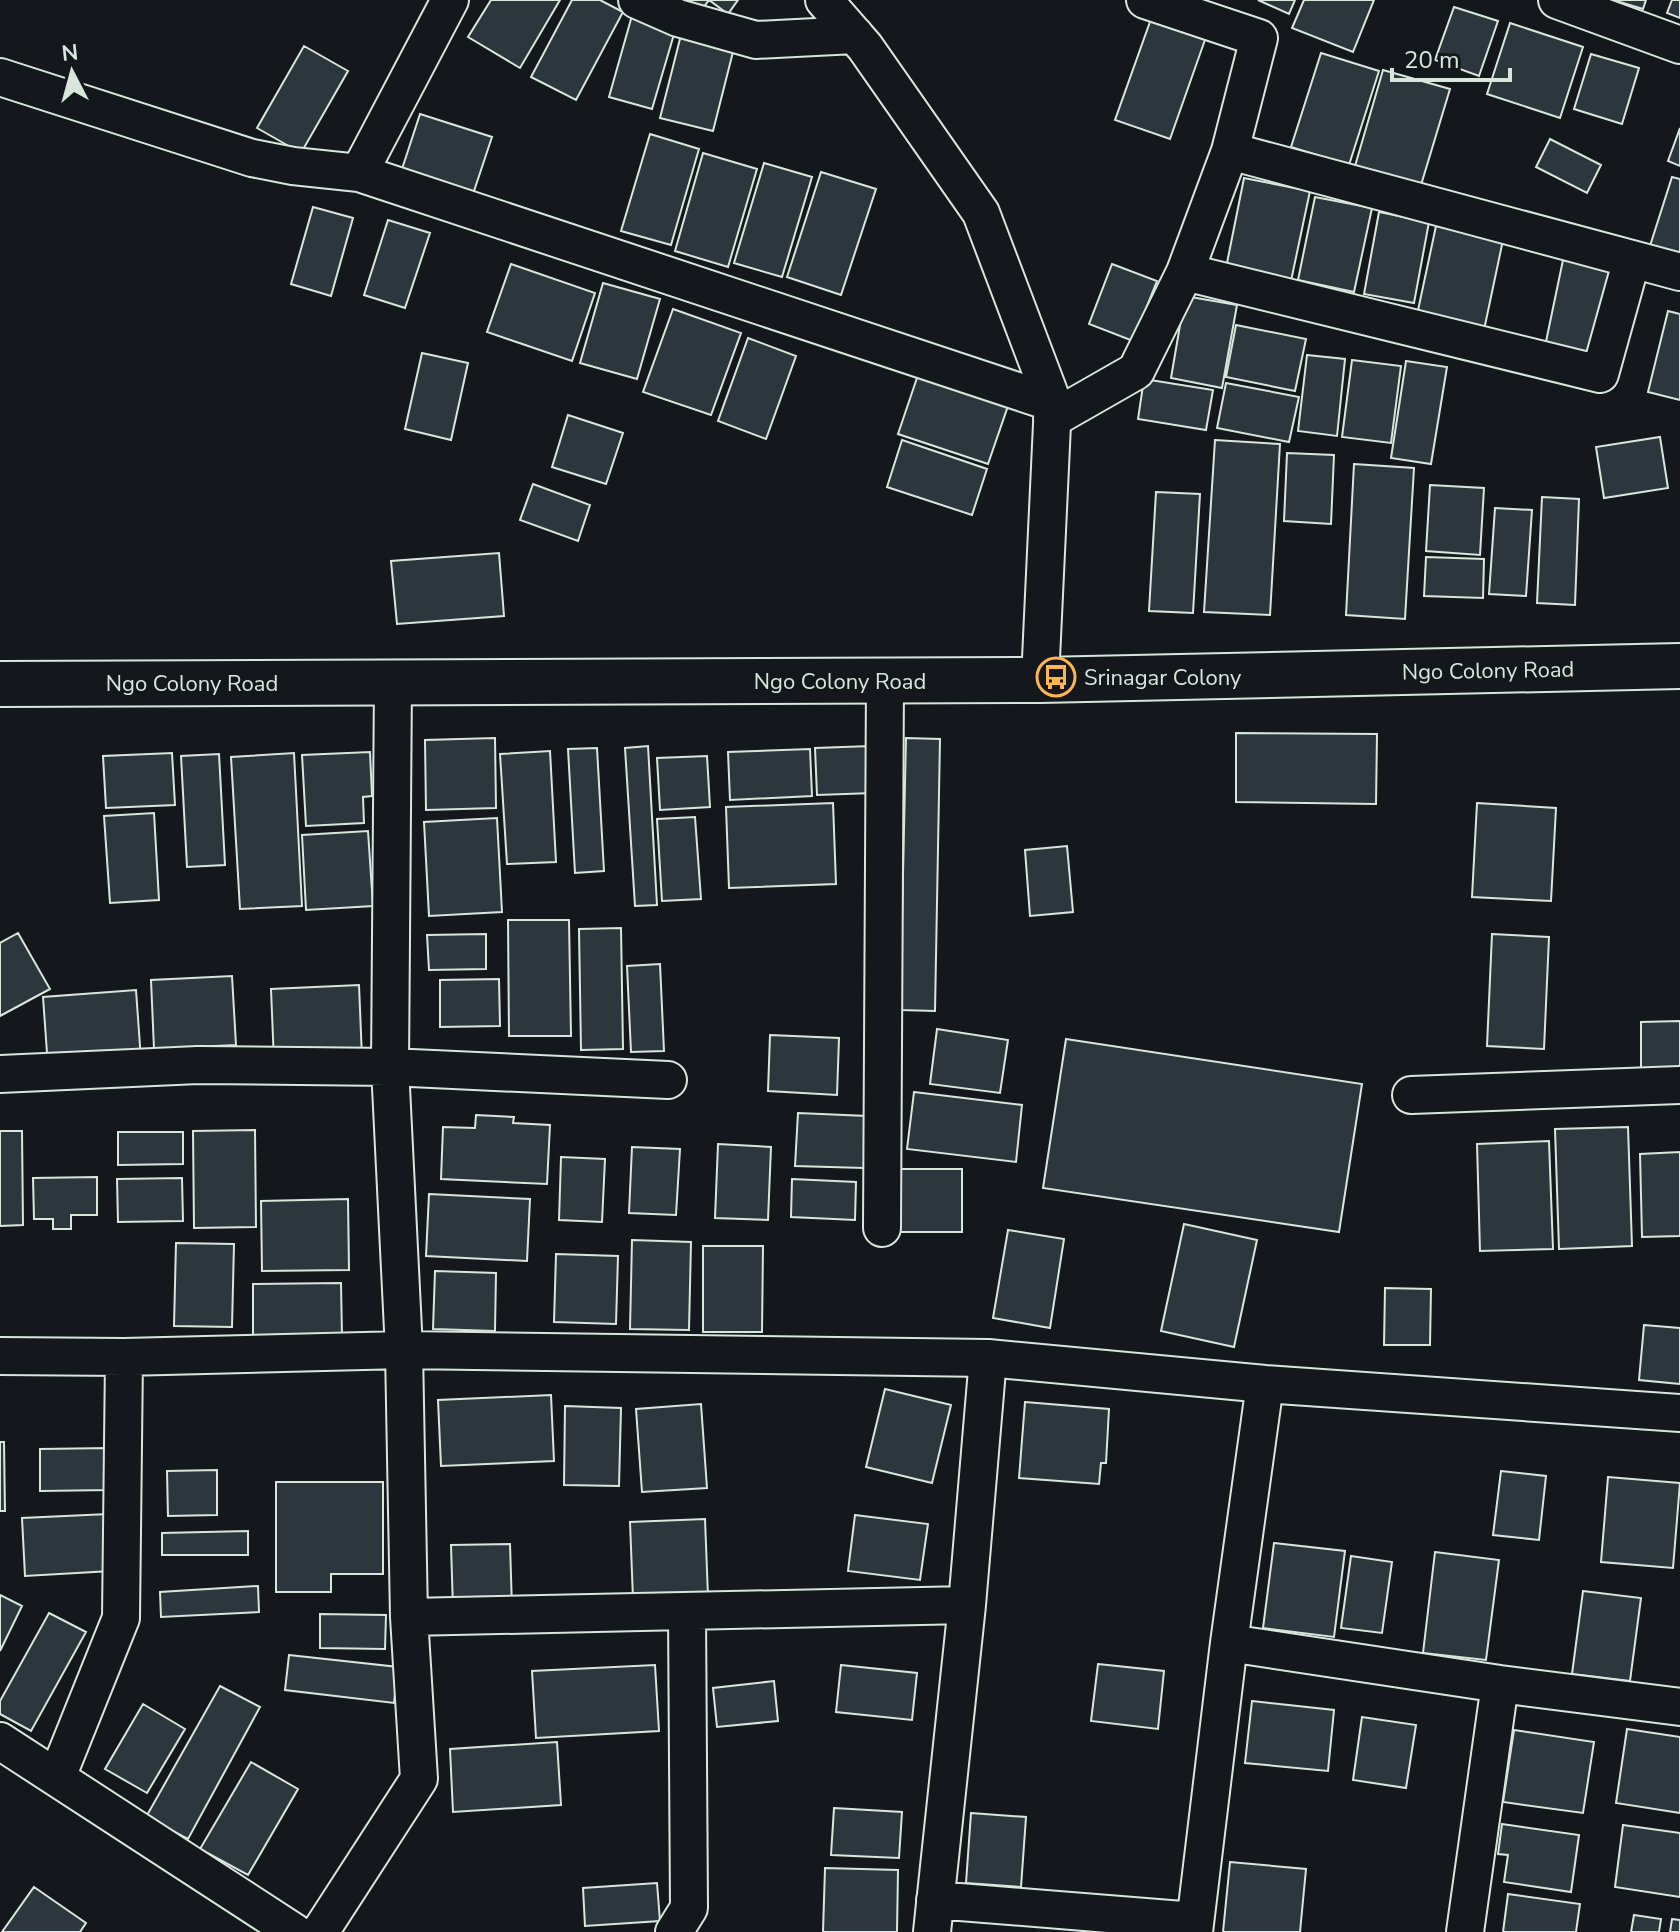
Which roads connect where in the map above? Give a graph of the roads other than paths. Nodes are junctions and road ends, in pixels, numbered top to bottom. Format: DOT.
graph roads {
  1 [pos="450,0"];
  2 [pos="637,0"];
  3 [pos="824,0"];
  4 [pos="1145,0"];
  5 [pos="1557,0"];
  6 [pos="855,35"];
  7 [pos="1680,45"];
  8 [pos="0,77"];
  9 [pos="1230,151"];
  10 [pos="359,173"];
  11 [pos="1632,259"];
  12 [pos="1185,272"];
  13 [pos="1680,272"];
  14 [pos="1053,411"];
  15 [pos="1680,666"];
  16 [pos="1040,680"];
  17 [pos="393,681"];
  18 [pos="885,681"];
  19 [pos="0,684"];
  20 [pos="390,1067"];
  21 [pos="0,1074"];
  22 [pos="668,1080"];
  23 [pos="1680,1085"];
  24 [pos="1411,1095"];
  25 [pos="882,1228"];
  26 [pos="404,1350"];
  27 [pos="0,1356"];
  28 [pos="124,1357"];
  29 [pos="988,1358"];
  30 [pos="1265,1384"];
  31 [pos="1680,1413"];
  32 [pos="967,1605"];
  33 [pos="687,1612"];
  34 [pos="409,1617"];
  35 [pos="1229,1643"];
  36 [pos="1500,1684"];
  37 [pos="1680,1707"];
  38 [pos="0,1741"];
  39 [pos="57,1777"];
  40 [pos="933,1916"];
  41 [pos="1194,1926"];
  42 [pos="294,1932"];
  43 [pos="320,1932"];
  44 [pos="674,1932"];
  45 [pos="1465,1932"];
  1 -- 10 [label="street"];
  2 -- 6 [label="street"];
  3 -- 6 [label="street"];
  4 -- 9 [label="street"];
  5 -- 7 [label="street"];
  6 -- 14 [label="street"];
  8 -- 10 [label="street"];
  9 -- 11 [label="street"];
  9 -- 12 [label="street"];
  10 -- 14 [label="street"];
  11 -- 12 [label="street"];
  11 -- 13 [label="street"];
  12 -- 14 [label="street"];
  14 -- 16 [label="street"];
  15 -- 16 [label="street, Ngo Colony Road"];
  16 -- 18 [label="street, Ngo Colony Road"];
  17 -- 18 [label="street, Ngo Colony Road"];
  17 -- 19 [label="street, Ngo Colony Road"];
  17 -- 20 [label="street"];
  18 -- 25 [label="street"];
  20 -- 21 [label="street"];
  20 -- 22 [label="street"];
  20 -- 26 [label="street"];
  23 -- 24 [label="street"];
  26 -- 28 [label="street"];
  26 -- 29 [label="street"];
  26 -- 34 [label="street"];
  27 -- 28 [label="street"];
  28 -- 39 [label="street"];
  29 -- 30 [label="street"];
  29 -- 32 [label="street"];
  30 -- 31 [label="street"];
  30 -- 35 [label="street"];
  32 -- 33 [label="street"];
  32 -- 40 [label="street"];
  33 -- 34 [label="street"];
  33 -- 44 [label="street"];
  34 -- 43 [label="street"];
  35 -- 36 [label="street"];
  35 -- 41 [label="street"];
  36 -- 37 [label="street"];
  36 -- 45 [label="street"];
  38 -- 39 [label="street"];
  39 -- 42 [label="street"];
  40 -- 41 [label="street"];
}
